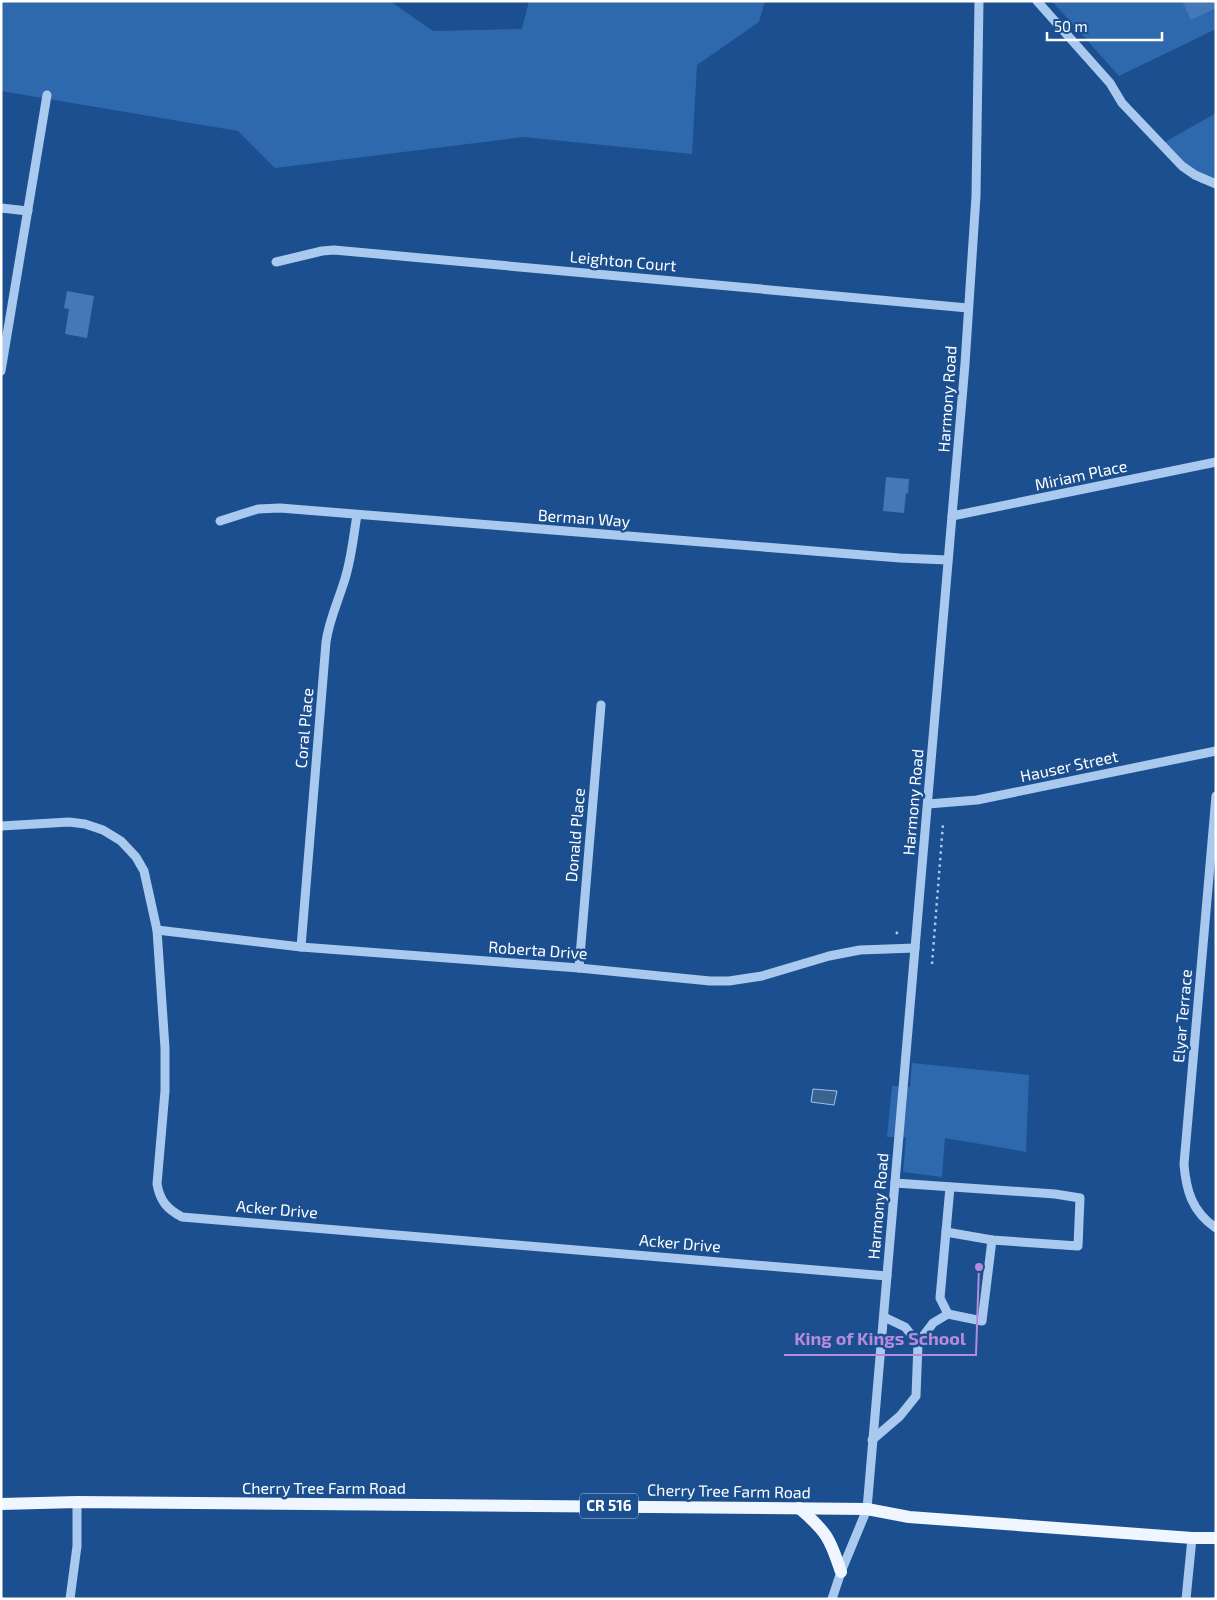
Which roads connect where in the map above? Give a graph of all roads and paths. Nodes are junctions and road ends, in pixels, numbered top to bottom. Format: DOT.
graph roads {
  1 [pos="979,1"];
  2 [pos="1037,1"];
  3 [pos="47,95"];
  4 [pos="1216,184"];
  5 [pos="1,208"];
  6 [pos="28,211"];
  7 [pos="276,262"];
  8 [pos="968,308"];
  9 [pos="1,370"];
  10 [pos="1216,462"];
  11 [pos="357,515"];
  12 [pos="952,516"];
  13 [pos="220,521"];
  14 [pos="948,560"];
  15 [pos="601,705"];
  16 [pos="1216,751"];
  17 [pos="1216,796"];
  18 [pos="928,804"];
  19 [pos="943,824"];
  20 [pos="1,826"];
  21 [pos="156,930"];
  22 [pos="301,946"];
  23 [pos="915,948"];
  24 [pos="932,964"];
  25 [pos="579,968"];
  26 [pos="895,1183"];
  27 [pos="950,1187"];
  28 [pos="1216,1228"];
  29 [pos="946,1232"];
  30 [pos="992,1240"];
  31 [pos="887,1276"];
  32 [pos="948,1314"];
  33 [pos="884,1317"];
  34 [pos="918,1343"];
  35 [pos="872,1440"];
  36 [pos="77,1502"];
  37 [pos="1,1504"];
  38 [pos="799,1508"];
  39 [pos="867,1510"];
  40 [pos="1192,1538"];
  41 [pos="1216,1538"];
  42 [pos="841,1572"];
  43 [pos="70,1599"];
  44 [pos="832,1599"];
  45 [pos="1186,1599"];
  1 -- 8 [label="street, Harmony Road"];
  2 -- 4 [label="street"];
  3 -- 6 [label="street"];
  5 -- 6 [label="street"];
  6 -- 9 [label="street"];
  7 -- 8 [label="street, Leighton Court"];
  8 -- 12 [label="street, Harmony Road"];
  10 -- 12 [label="street, Miriam Place"];
  11 -- 13 [label="street, Berman Way"];
  11 -- 14 [label="street, Berman Way"];
  11 -- 22 [label="street, Coral Place"];
  12 -- 14 [label="street, Harmony Road"];
  14 -- 18 [label="street, Harmony Road"];
  15 -- 25 [label="street, Donald Place"];
  16 -- 18 [label="street, Hauser Street"];
  17 -- 28 [label="street, Elyar Terrace"];
  18 -- 23 [label="street, Harmony Road"];
  19 -- 24 [label="path"];
  20 -- 21 [label="street, Acker Drive"];
  21 -- 22 [label="street, Roberta Drive"];
  21 -- 31 [label="street, Acker Drive"];
  22 -- 25 [label="street, Roberta Drive"];
  23 -- 25 [label="street, Roberta Drive"];
  23 -- 26 [label="street, Harmony Road"];
  26 -- 27 [label="street"];
  26 -- 31 [label="street, Harmony Road"];
  27 -- 29 [label="street"];
  27 -- 30 [label="street"];
  29 -- 30 [label="street"];
  29 -- 32 [label="street"];
  30 -- 32 [label="street"];
  31 -- 33 [label="street, Harmony Road"];
  32 -- 34 [label="street"];
  33 -- 34 [label="street"];
  33 -- 35 [label="street, Harmony Road"];
  34 -- 35 [label="street"];
  35 -- 39 [label="street, Harmony Road"];
  36 -- 37 [label="main road, Cherry Tree Farm Road / CR 516"];
  36 -- 38 [label="main road, Cherry Tree Farm Road / CR 516"];
  36 -- 43 [label="street"];
  38 -- 39 [label="main road, Cherry Tree Farm Road / CR 516"];
  38 -- 42 [label="main road"];
  39 -- 40 [label="main road, Cherry Tree Farm Road / CR 516"];
  39 -- 42 [label="street, Harmony Road"];
  40 -- 41 [label="main road, Cherry Tree Farm Road / CR 516"];
  40 -- 45 [label="street"];
  42 -- 44 [label="street, Harmony Road"];
}
